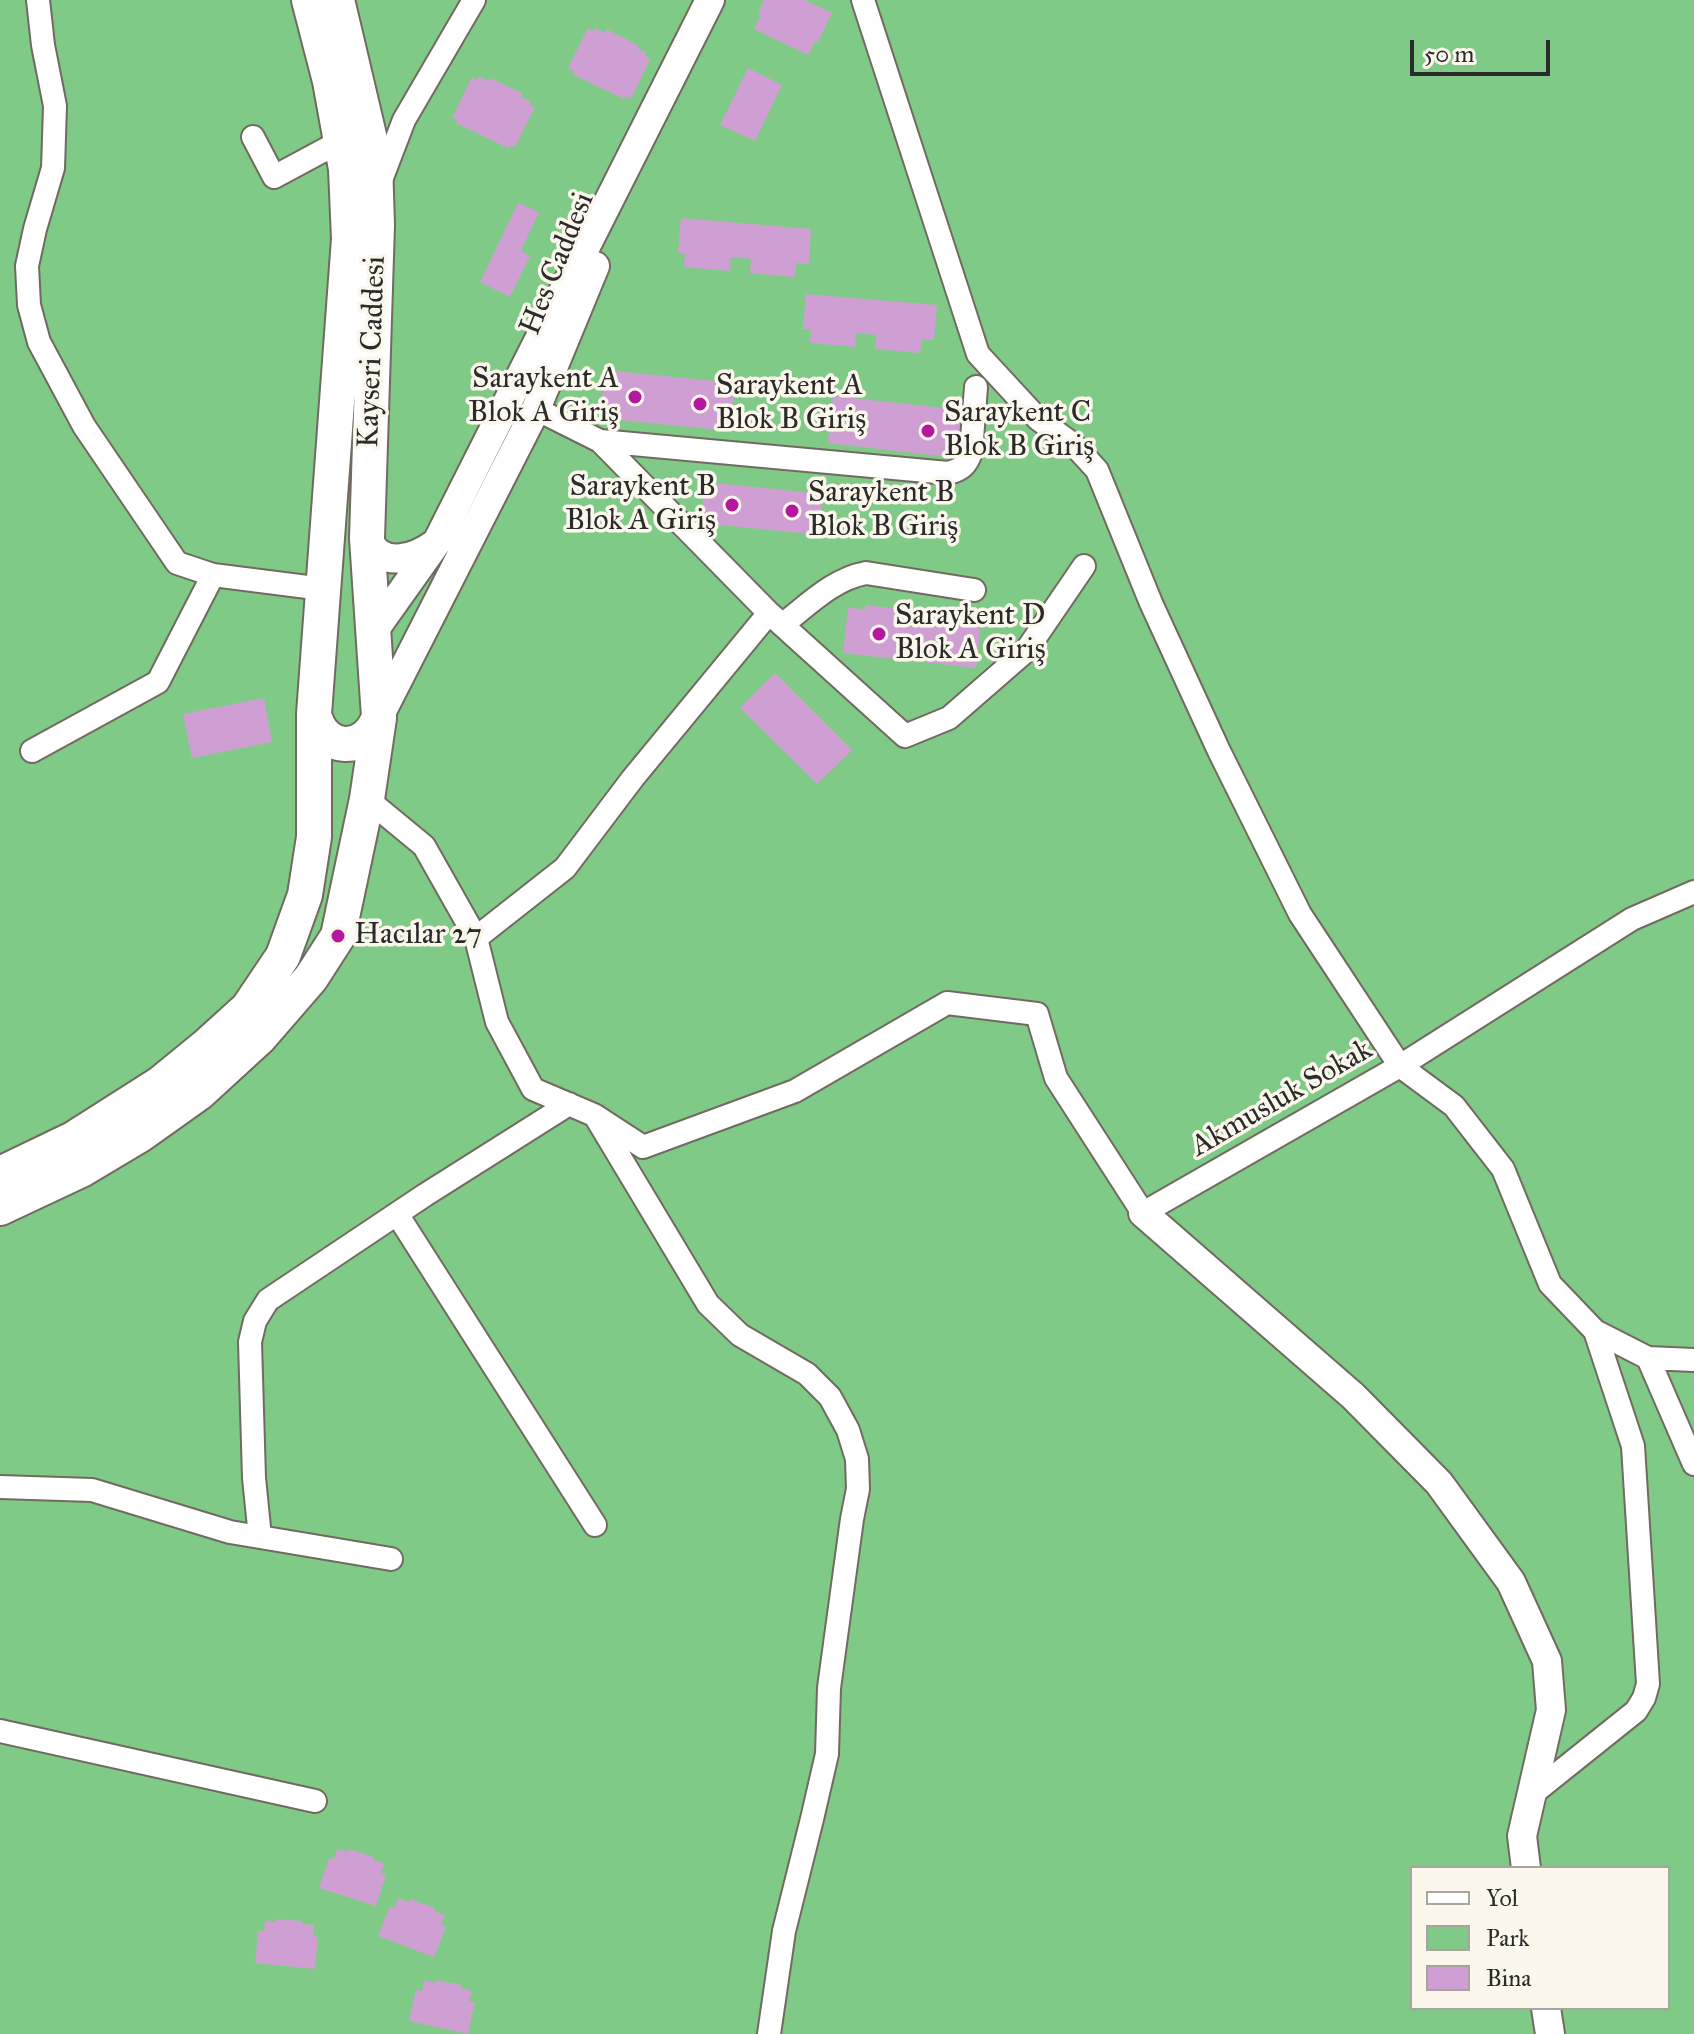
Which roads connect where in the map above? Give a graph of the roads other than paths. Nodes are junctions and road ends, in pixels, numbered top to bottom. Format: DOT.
graph roads {
  1 [pos="38,0"];
  2 [pos="309,0"];
  3 [pos="337,0"];
  4 [pos="474,0"];
  5 [pos="710,0"];
  6 [pos="863,0"];
  7 [pos="664,90"];
  8 [pos="253,137"];
  9 [pos="341,141"];
  10 [pos="376,193"];
  11 [pos="976,387"];
  12 [pos="536,409"];
  13 [pos="600,441"];
  14 [pos="367,538"];
  15 [pos="437,542"];
  16 [pos="1084,566"];
  17 [pos="213,575"];
  18 [pos="323,589"];
  19 [pos="974,590"];
  20 [pos="776,619"];
  21 [pos="373,632"];
  22 [pos="319,643"];
  23 [pos="314,710"];
  24 [pos="379,712"];
  25 [pos="32,751"];
  26 [pos="367,799"];
  27 [pos="1694,892"];
  28 [pos="476,938"];
  29 [pos="1400,1066"];
  30 [pos="569,1104"];
  31 [pos="594,1115"];
  32 [pos="0,1174"];
  33 [pos="0,1208"];
  34 [pos="1143,1213"];
  35 [pos="397,1214"];
  36 [pos="1595,1331"];
  37 [pos="1648,1358"];
  38 [pos="1694,1360"];
  39 [pos="1694,1464"];
  40 [pos="0,1487"];
  41 [pos="595,1525"];
  42 [pos="260,1537"];
  43 [pos="391,1559"];
  44 [pos="0,1731"];
  45 [pos="1531,1795"];
  46 [pos="315,1801"];
  47 [pos="1526,1866"];
  48 [pos="1546,2010"];
  49 [pos="769,2034"];
  50 [pos="1550,2034"];
  1 -- 17 [label="street"];
  2 -- 9 [label="main road, Kayseri Caddesi"];
  3 -- 10 [label="main road, Kayseri Caddesi"];
  4 -- 10 [label="street"];
  5 -- 7 [label="street, Hes Caddesi"];
  6 -- 29 [label="street"];
  7 -- 12 [label="street, Hes Caddesi"];
  7 -- 15 [label="street, Hes Caddesi"];
  8 -- 9 [label="street"];
  9 -- 18 [label="main road, Kayseri Caddesi"];
  10 -- 14 [label="main road, Kayseri Caddesi"];
  11 -- 13 [label="street"];
  12 -- 13 [label="street"];
  12 -- 24 [label="street, Hes Caddesi"];
  13 -- 20 [label="street"];
  14 -- 15 [label="street"];
  14 -- 21 [label="main road, Kayseri Caddesi"];
  15 -- 21 [label="street, Hes Caddesi"];
  16 -- 20 [label="street"];
  17 -- 18 [label="street"];
  17 -- 25 [label="street"];
  18 -- 22 [label="main road, Kayseri Caddesi"];
  19 -- 20 [label="street"];
  20 -- 28 [label="street"];
  21 -- 22 [label="main road"];
  21 -- 24 [label="main road, Kayseri Caddesi"];
  22 -- 23 [label="main road, Kayseri Caddesi"];
  23 -- 24 [label="main road"];
  23 -- 32 [label="main road, Kayseri Caddesi"];
  24 -- 26 [label="main road, Kayseri Caddesi"];
  26 -- 28 [label="street"];
  26 -- 33 [label="main road, Kayseri Caddesi"];
  27 -- 29 [label="street"];
  28 -- 30 [label="street"];
  29 -- 34 [label="street, Akmusluk Sokak"];
  29 -- 36 [label="street, Akmusluk Sokak"];
  30 -- 31 [label="street"];
  30 -- 35 [label="street"];
  31 -- 34 [label="street"];
  31 -- 49 [label="street"];
  34 -- 45 [label="street"];
  35 -- 41 [label="street"];
  35 -- 42 [label="street"];
  36 -- 37 [label="street, Akmusluk Sokak"];
  36 -- 45 [label="street"];
  37 -- 38 [label="street, Akmusluk Sokak"];
  37 -- 39 [label="street"];
  40 -- 42 [label="street"];
  42 -- 43 [label="street"];
  44 -- 46 [label="street"];
  45 -- 47 [label="street"];
  48 -- 50 [label="street"];
}
